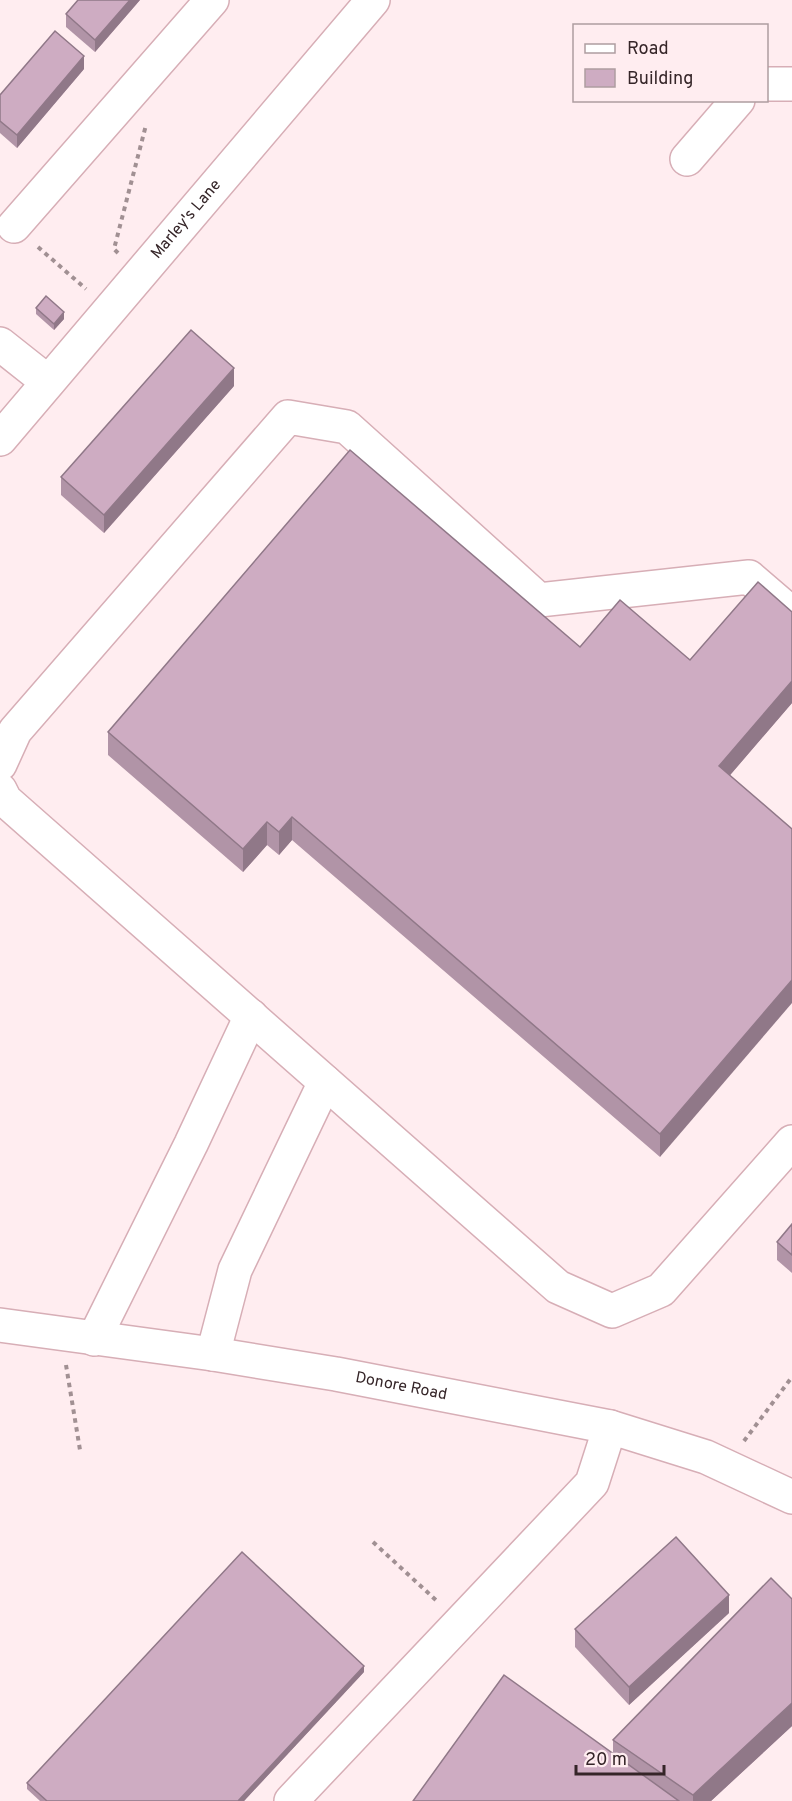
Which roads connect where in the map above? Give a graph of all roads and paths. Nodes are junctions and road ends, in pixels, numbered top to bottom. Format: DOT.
graph roads {
  1 [pos="212,0"];
  2 [pos="373,0"];
  3 [pos="768,84"];
  4 [pos="792,84"];
  5 [pos="736,102"];
  6 [pos="148,119"];
  7 [pos="687,159"];
  8 [pos="15,226"];
  9 [pos="138,277"];
  10 [pos="110,310"];
  11 [pos="0,344"];
  12 [pos="48,382"];
  13 [pos="0,439"];
  14 [pos="792,614"];
  15 [pos="0,764"];
  16 [pos="0,790"];
  17 [pos="251,1016"];
  18 [pos="325,1082"];
  19 [pos="792,1143"];
  20 [pos="0,1325"];
  21 [pos="61,1334"];
  22 [pos="94,1339"];
  23 [pos="213,1354"];
  24 [pos="792,1377"];
  25 [pos="610,1427"];
  26 [pos="80,1450"];
  27 [pos="725,1466"];
  28 [pos="792,1497"];
  29 [pos="373,1542"];
  30 [pos="460,1622"];
  31 [pos="291,1801"];
  1 -- 8 [label="street"];
  2 -- 9 [label="street, Marley's Lane"];
  3 -- 4 [label="street"];
  5 -- 7 [label="street"];
  6 -- 9 [label="path"];
  8 -- 10 [label="path"];
  9 -- 10 [label="street, Marley's Lane"];
  10 -- 12 [label="street, Marley's Lane"];
  11 -- 12 [label="street"];
  12 -- 13 [label="street, Marley's Lane"];
  14 -- 15 [label="street"];
  16 -- 17 [label="street"];
  17 -- 18 [label="street"];
  17 -- 22 [label="street"];
  18 -- 19 [label="street"];
  18 -- 23 [label="street"];
  20 -- 21 [label="street, Donore Road"];
  21 -- 22 [label="street, Donore Road"];
  21 -- 26 [label="path"];
  22 -- 23 [label="street, Donore Road"];
  23 -- 25 [label="street, Donore Road"];
  24 -- 27 [label="path"];
  25 -- 27 [label="street, Donore Road"];
  25 -- 30 [label="street"];
  27 -- 28 [label="street, Donore Road"];
  29 -- 30 [label="path"];
  30 -- 31 [label="street"];
}
